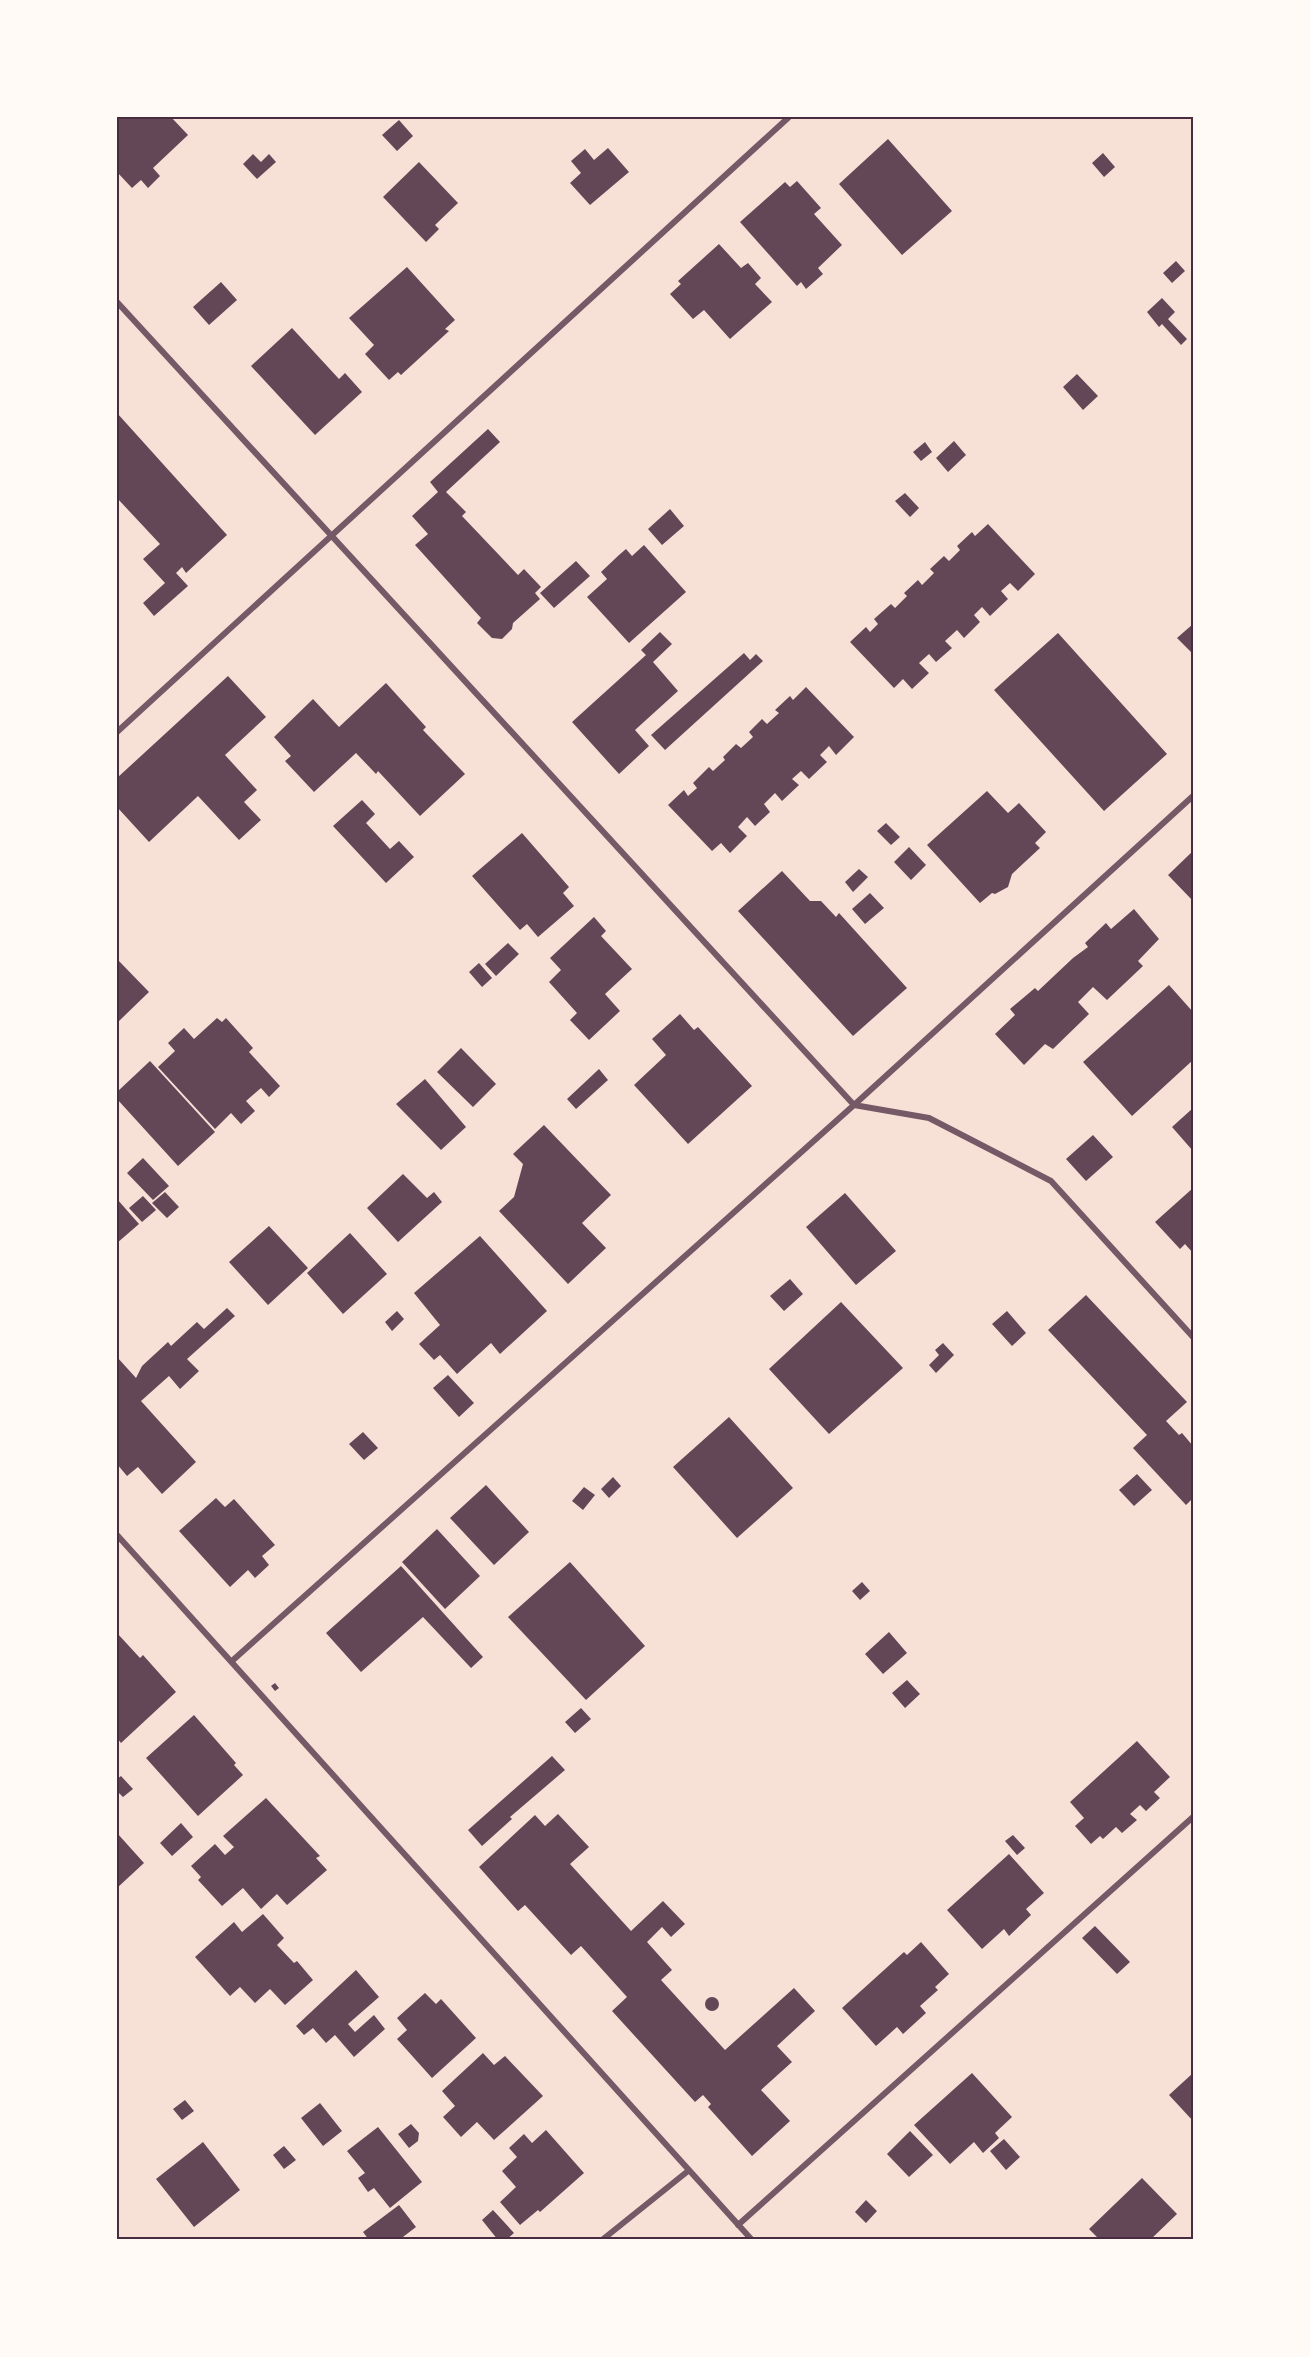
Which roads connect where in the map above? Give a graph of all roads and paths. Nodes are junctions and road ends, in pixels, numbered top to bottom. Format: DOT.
graph roads {
  1 [pos="789,117"];
  2 [pos="117,302"];
  3 [pos="332,534"];
  4 [pos="117,732"];
  5 [pos="1193,796"];
  6 [pos="854,1105"];
  7 [pos="1193,1337"];
  8 [pos="117,1535"];
  9 [pos="232,1661"];
  10 [pos="1193,1816"];
  11 [pos="688,2171"];
  12 [pos="738,2225"];
  13 [pos="602,2240"];
  14 [pos="752,2240"];
  1 -- 3 [label="street"];
  2 -- 3 [label="street"];
  3 -- 4 [label="street"];
  3 -- 6 [label="street"];
  5 -- 6 [label="street"];
  6 -- 7 [label="street"];
  6 -- 9 [label="street"];
  8 -- 9 [label="street"];
  9 -- 11 [label="street"];
  10 -- 12 [label="street"];
  11 -- 12 [label="street"];
  11 -- 13 [label="street"];
  12 -- 14 [label="street"];
}
